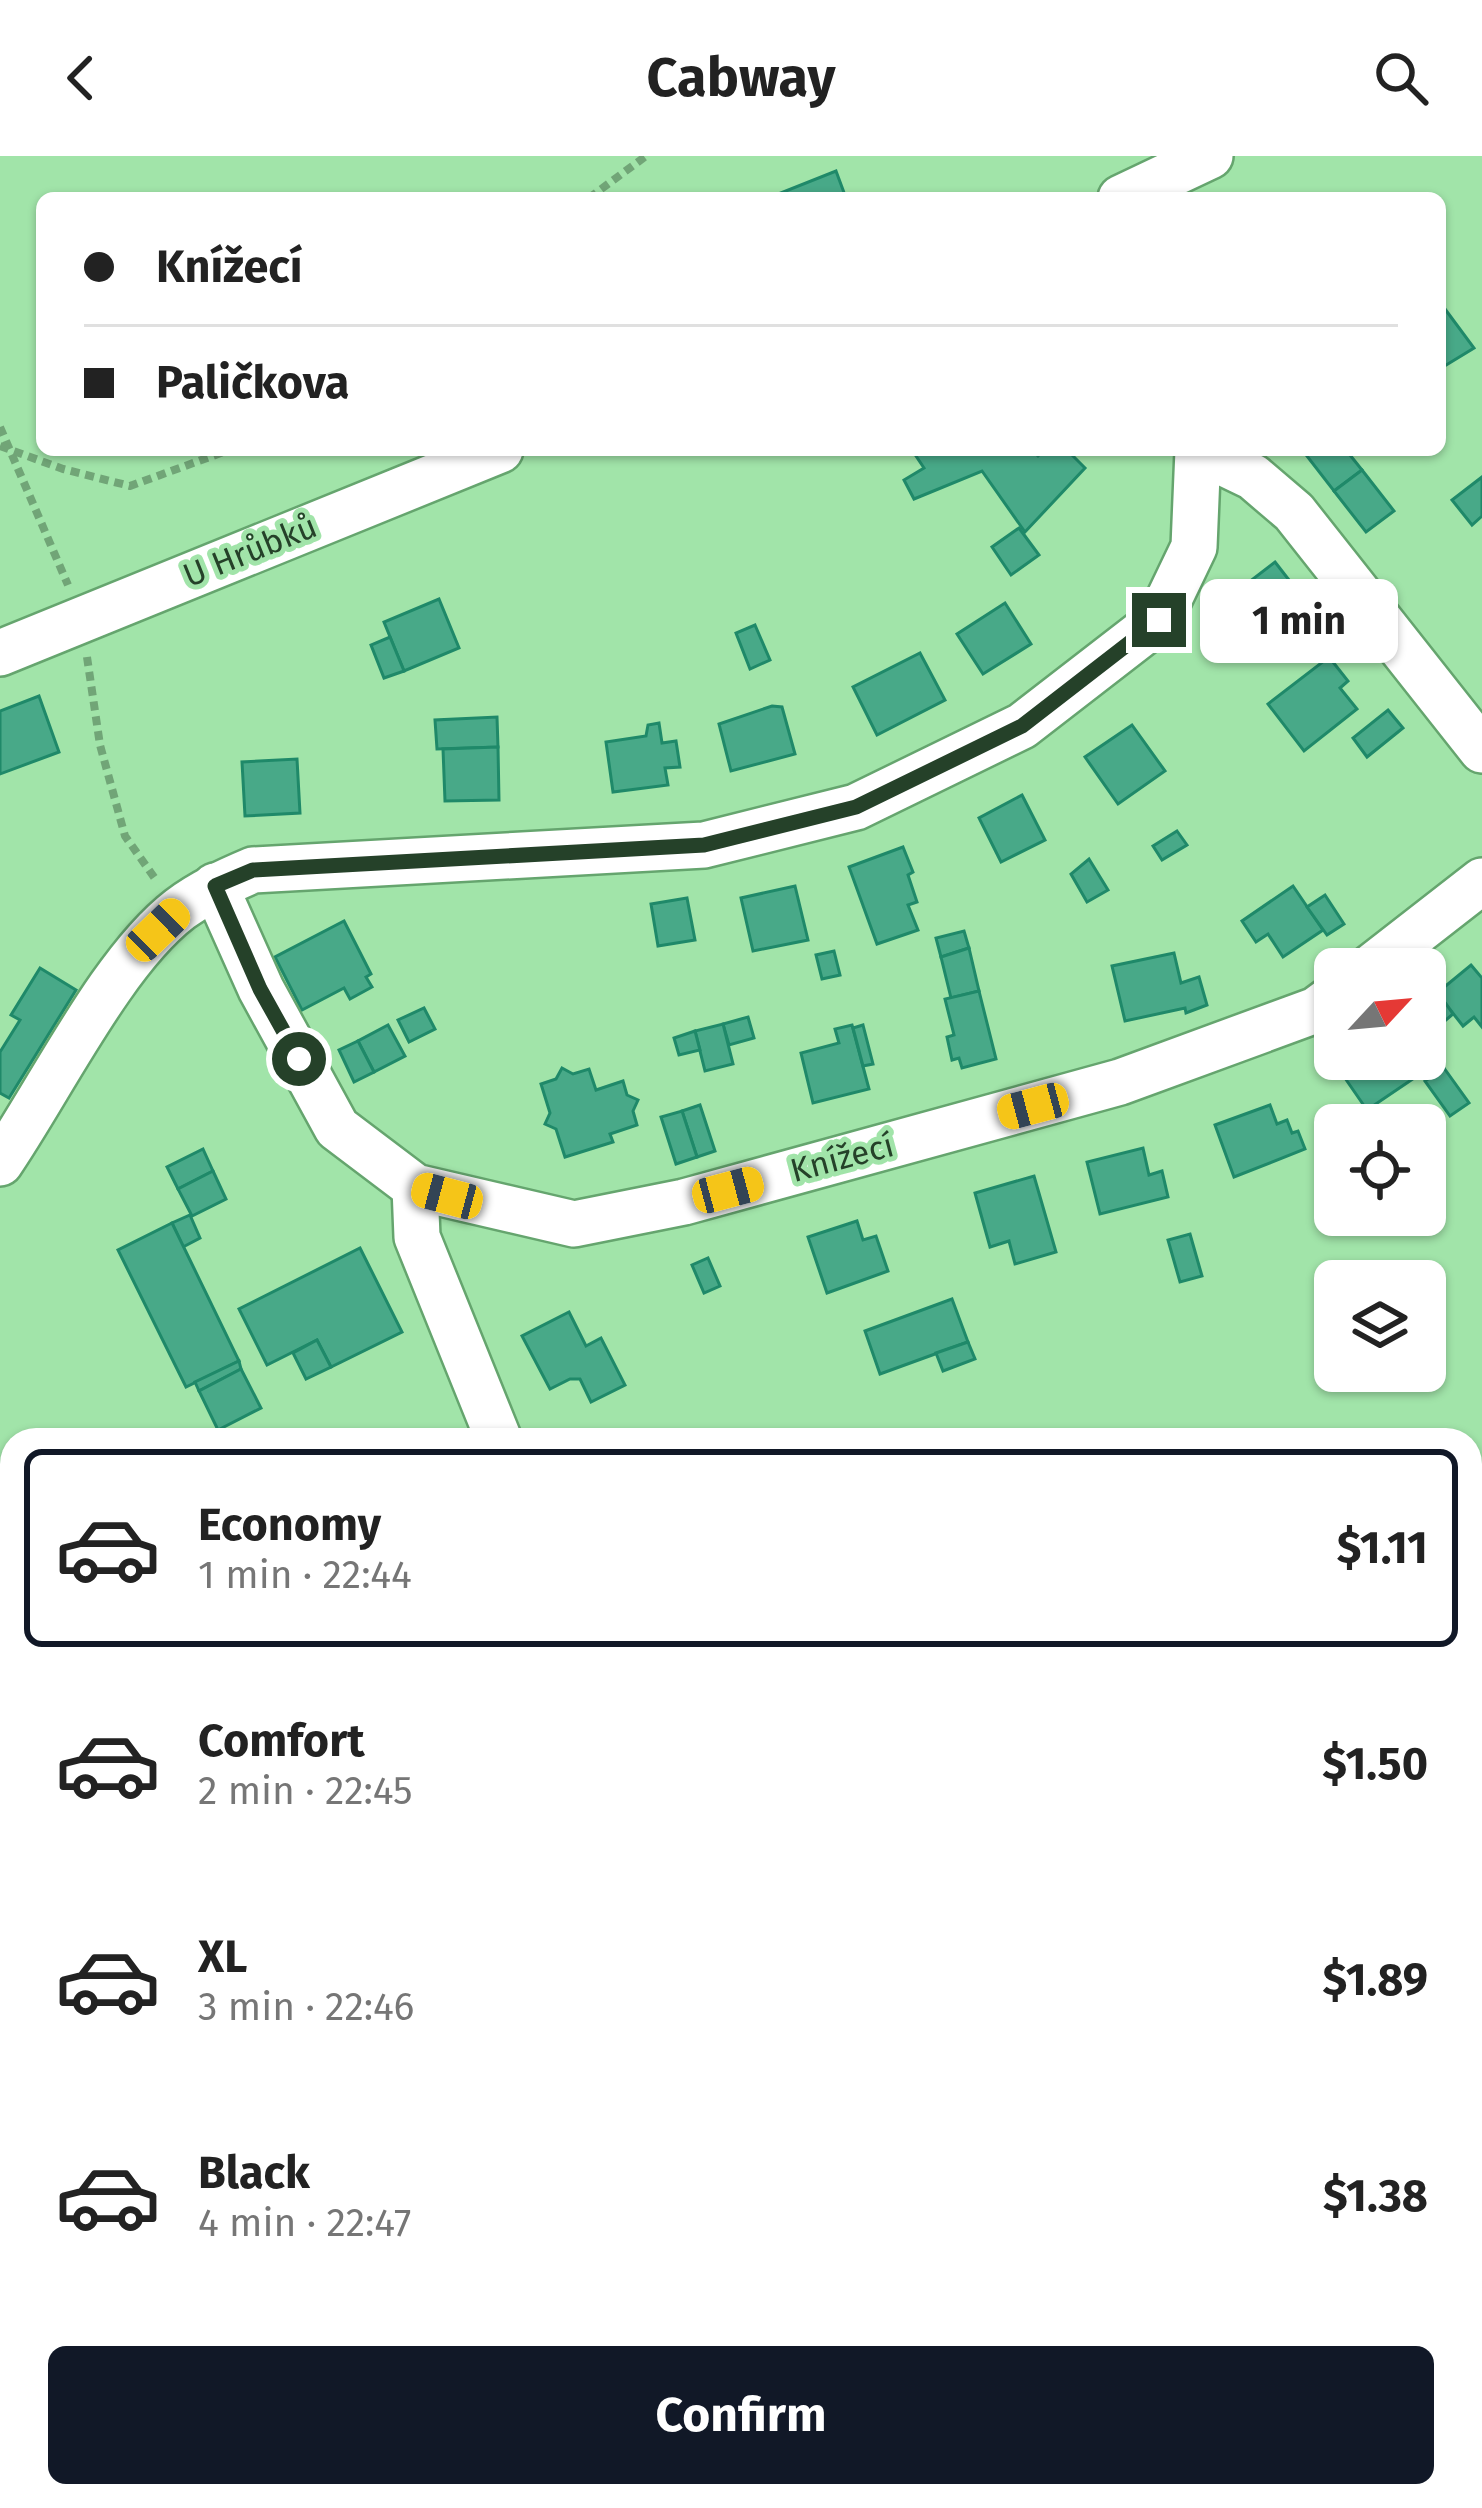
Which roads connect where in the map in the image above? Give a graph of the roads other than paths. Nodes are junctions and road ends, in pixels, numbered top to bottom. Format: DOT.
graph roads {
  1 [pos="1210,156"];
  2 [pos="1135,192"];
  3 [pos="485,456"];
  4 [pos="1199,456"];
  5 [pos="1211,456"];
  6 [pos="0,653"];
  7 [pos="1466,697"];
  8 [pos="1482,750"];
  9 [pos="1482,880"];
  10 [pos="196,898"];
  11 [pos="1396,948"];
  12 [pos="1314,1011"];
  13 [pos="0,1163"];
  14 [pos="415,1187"];
  15 [pos="494,1428"];
  1 -- 2 [label="street"];
  3 -- 6 [label="street, U Hrůbků"];
  4 -- 10 [label="street"];
  5 -- 7 [label="street"];
  7 -- 8 [label="street"];
  9 -- 11 [label="street"];
  10 -- 13 [label="street"];
  10 -- 14 [label="street, Knížecí"];
  12 -- 14 [label="street, Knížecí"];
  14 -- 15 [label="street"];
}
